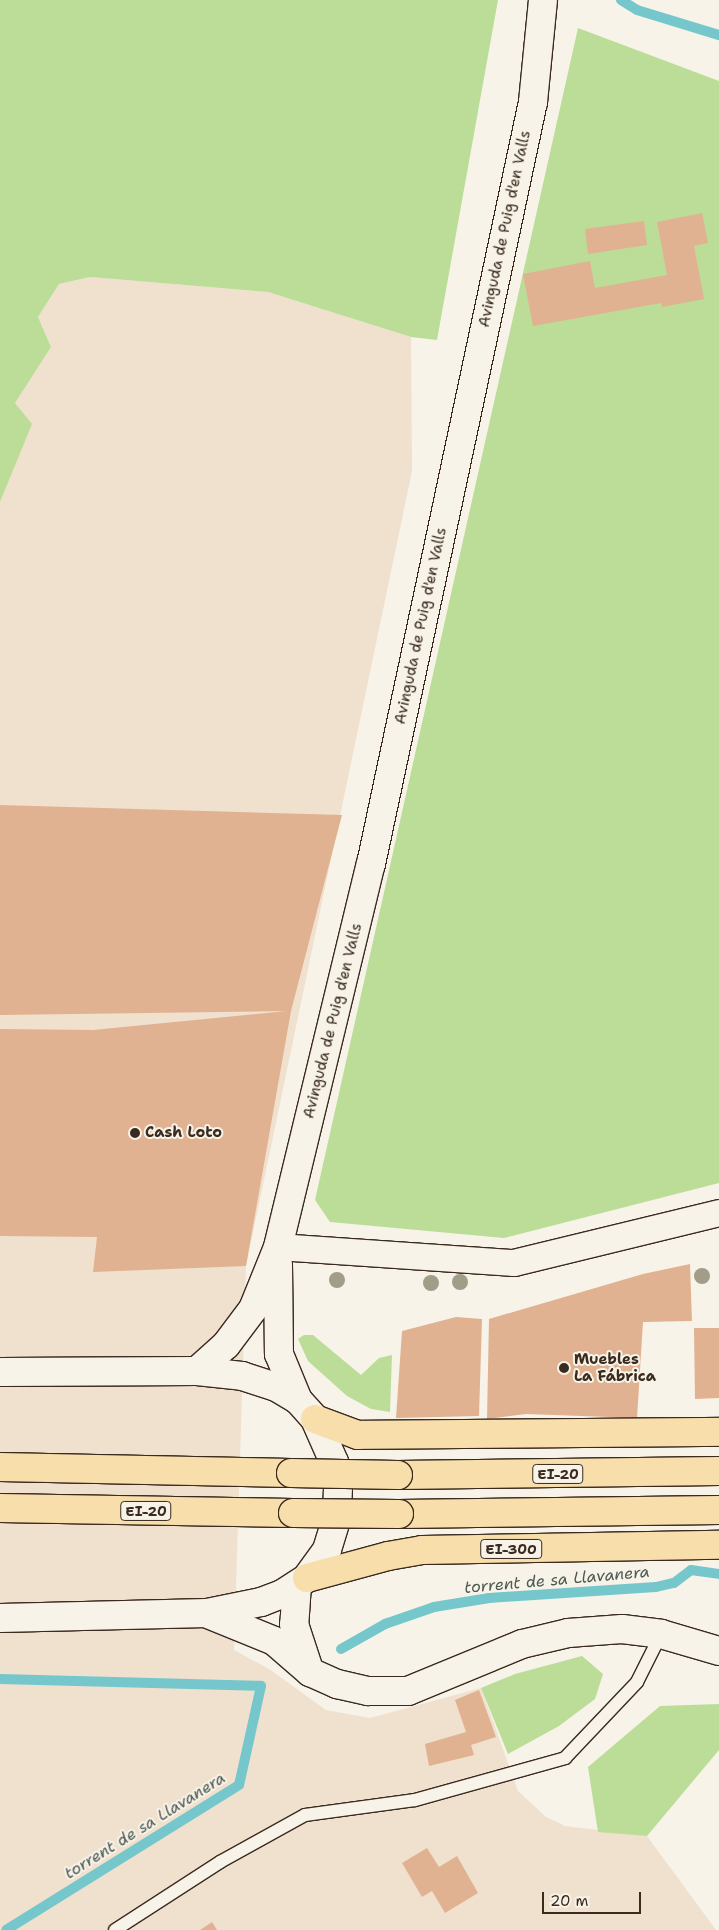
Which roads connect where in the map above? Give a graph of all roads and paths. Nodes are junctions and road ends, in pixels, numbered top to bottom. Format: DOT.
graph roads {
  1 [pos="543,0"];
  2 [pos="719,1214"];
  3 [pos="278,1248"];
  4 [pos="197,1371"];
  5 [pos="0,1372"];
  6 [pos="307,1409"];
  7 [pos="719,1432"];
  8 [pos="0,1467"];
  9 [pos="719,1471"];
  10 [pos="0,1508"];
  11 [pos="719,1510"];
  12 [pos="719,1545"];
  13 [pos="302,1582"];
  14 [pos="207,1613"];
  15 [pos="0,1618"];
  16 [pos="661,1634"];
  17 [pos="719,1651"];
  18 [pos="310,1672"];
  19 [pos="114,1930"];
  1 -- 3 [label="street, Avinguda de Puig d'en Valls"];
  2 -- 3 [label="street"];
  3 -- 4 [label="street, Avinguda de Puig d'en Valls"];
  3 -- 6 [label="street, Avinguda de Puig d'en Valls"];
  4 -- 5 [label="street"];
  4 -- 6 [label="street"];
  6 -- 7 [label="highway"];
  6 -- 13 [label="street, EI-300"];
  8 -- 9 [label="highway, EI-20, bridge"];
  10 -- 11 [label="highway, EI-20, bridge"];
  12 -- 13 [label="highway, EI-300"];
  13 -- 14 [label="street, EI-300"];
  13 -- 18 [label="street"];
  14 -- 15 [label="street, EI-300"];
  14 -- 18 [label="street"];
  16 -- 17 [label="street"];
  16 -- 18 [label="street"];
  16 -- 19 [label="lane"];
}
